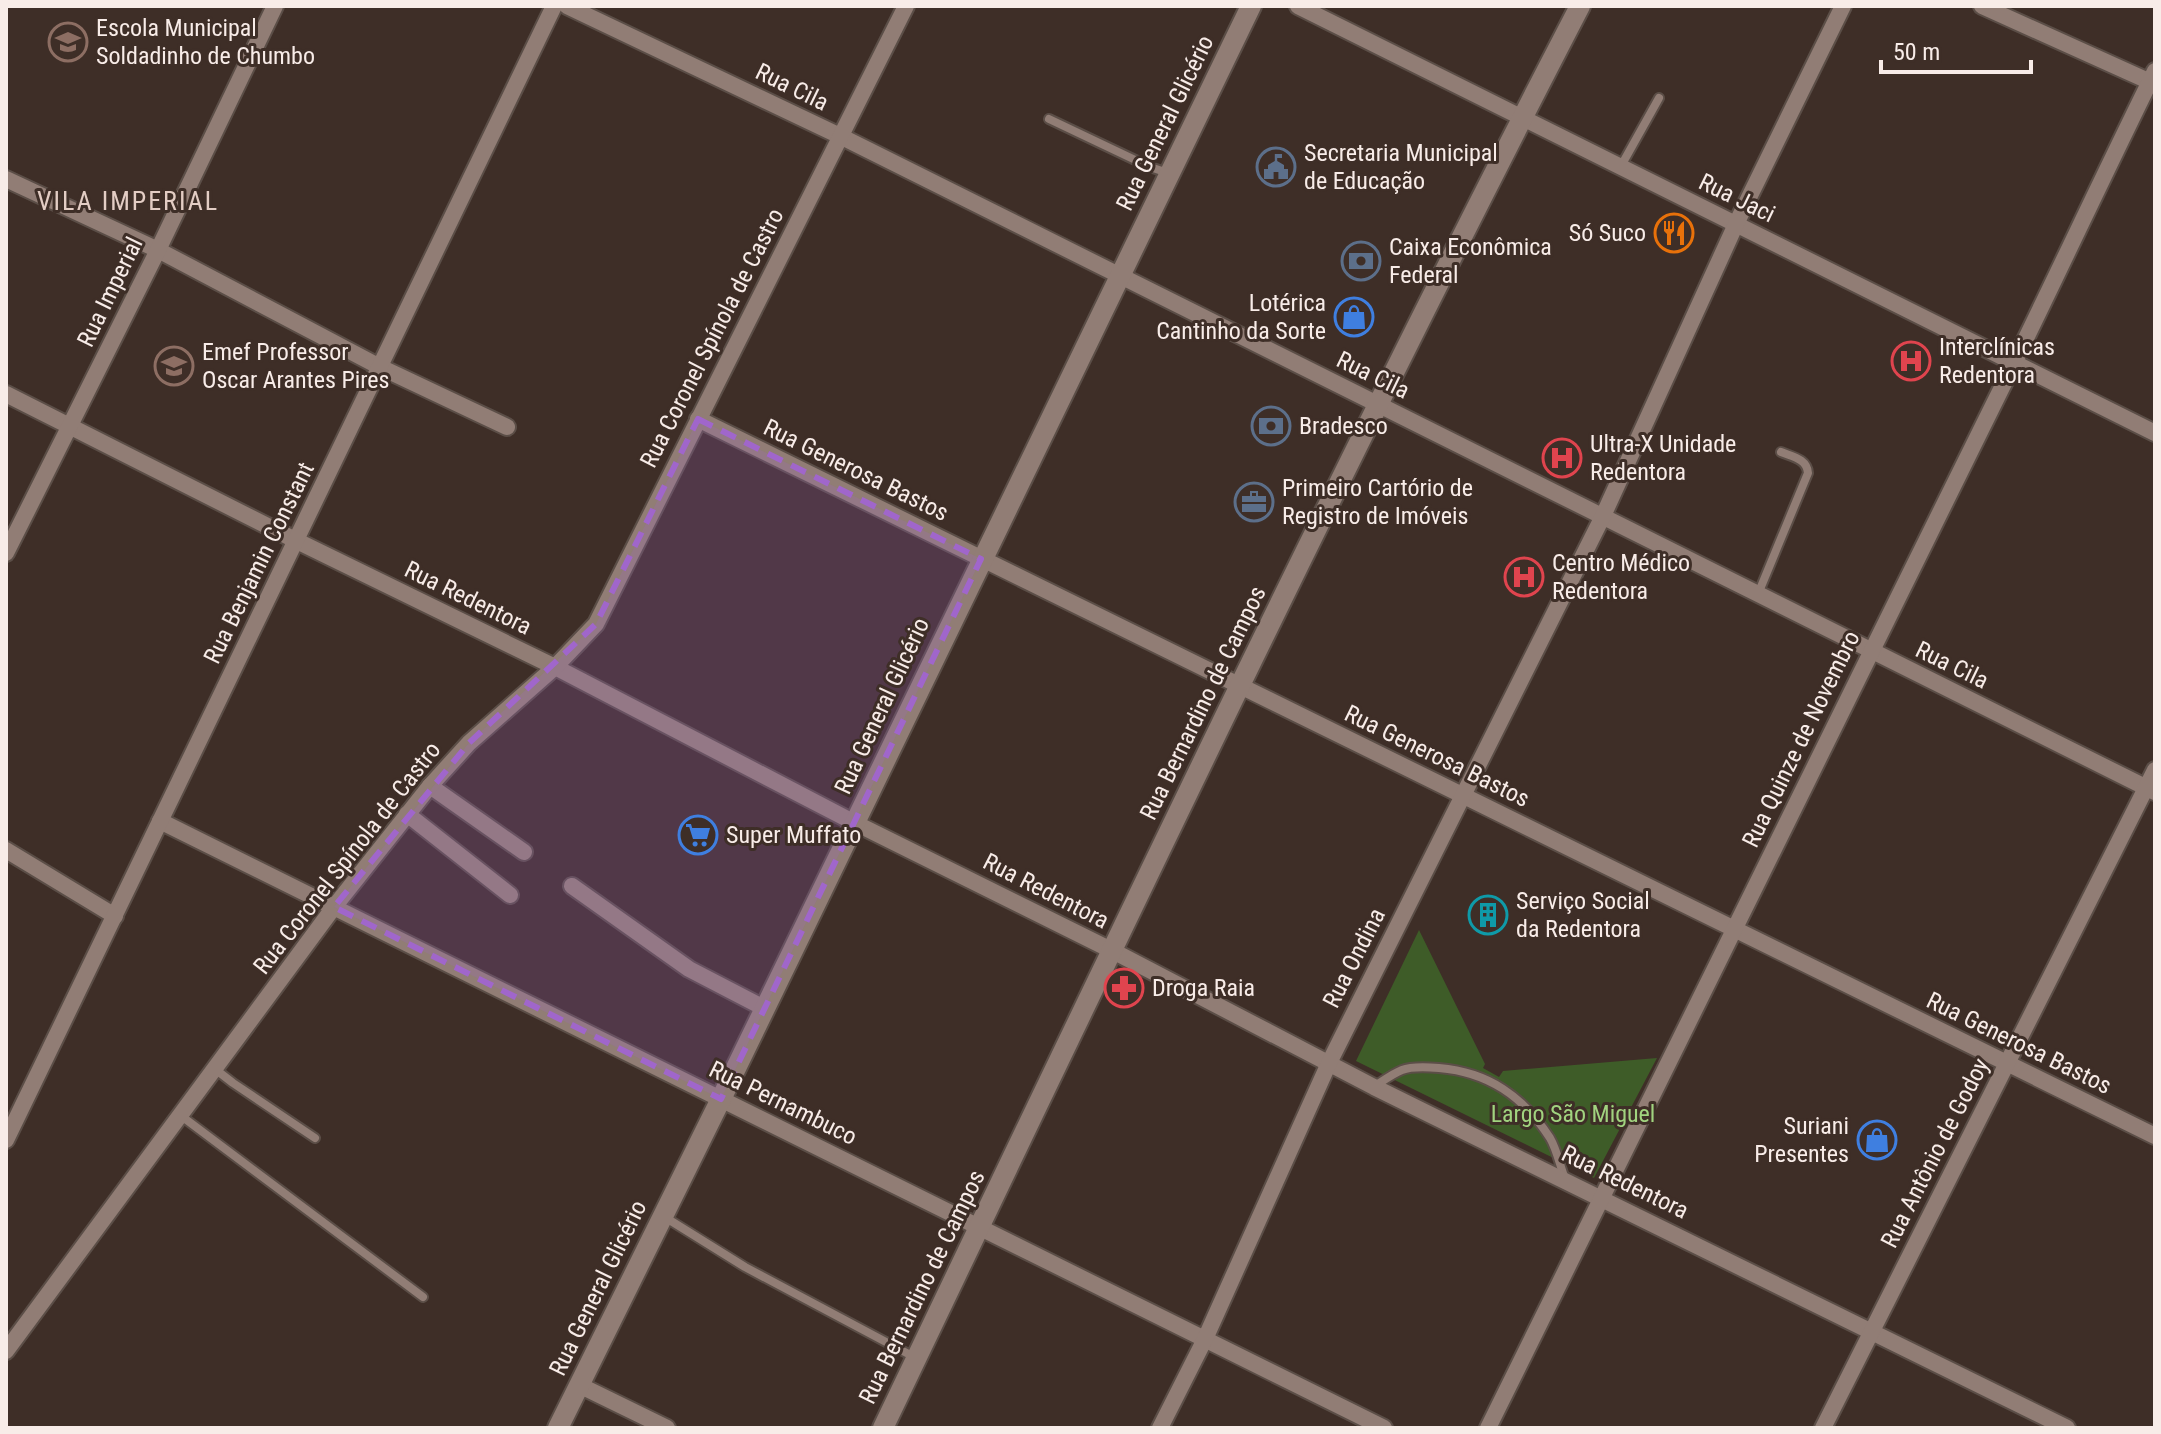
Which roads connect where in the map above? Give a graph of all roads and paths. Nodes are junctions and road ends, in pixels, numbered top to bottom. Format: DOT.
graph roads {
  1 [pos="275,6"];
  2 [pos="554,6"];
  3 [pos="567,6"];
  4 [pos="906,6"];
  5 [pos="1251,6"];
  6 [pos="1298,6"];
  7 [pos="1580,6"];
  8 [pos="1843,6"];
  9 [pos="1982,6"];
  10 [pos="2153,79"];
  11 [pos="1659,98"];
  12 [pos="1522,118"];
  13 [pos="1049,119"];
  14 [pos="840,136"];
  15 [pos="1620,167"];
  16 [pos="1169,173"];
  17 [pos="6,179"];
  18 [pos="1736,224"];
  19 [pos="158,250"];
  20 [pos="1119,276"];
  21 [pos="2014,363"];
  22 [pos="380,367"];
  23 [pos="6,394"];
  24 [pos="1378,404"];
  25 [pos="698,419"];
  26 [pos="70,427"];
  27 [pos="507,427"];
  28 [pos="2155,433"];
  29 [pos="1781,452"];
  30 [pos="1603,516"];
  31 [pos="297,541"];
  32 [pos="6,553"];
  33 [pos="981,559"];
  34 [pos="1758,594"];
  35 [pos="1870,651"];
  36 [pos="555,667"];
  37 [pos="1240,686"];
  38 [pos="2155,770"];
  39 [pos="430,786"];
  40 [pos="2151,790"];
  41 [pos="1462,795"];
  42 [pos="407,814"];
  43 [pos="160,821"];
  44 [pos="855,823"];
  45 [pos="6,850"];
  46 [pos="524,852"];
  47 [pos="572,886"];
  48 [pos="510,895"];
  49 [pos="334,907"];
  50 [pos="115,916"];
  51 [pos="1736,930"];
  52 [pos="1111,950"];
  53 [pos="764,1008"];
  54 [pos="1329,1063"];
  55 [pos="2008,1064"];
  56 [pos="215,1068"];
  57 [pos="1374,1087"];
  58 [pos="721,1099"];
  59 [pos="180,1115"];
  60 [pos="11,1116"];
  61 [pos="2155,1136"];
  62 [pos="315,1138"];
  63 [pos="6,1140"];
  64 [pos="1565,1179"];
  65 [pos="1602,1198"];
  66 [pos="663,1216"];
  67 [pos="980,1228"];
  68 [pos="423,1297"];
  69 [pos="1872,1330"];
  70 [pos="1205,1339"];
  71 [pos="6,1351"];
  72 [pos="916,1358"];
  73 [pos="579,1385"];
  74 [pos="558,1428"];
  75 [pos="667,1428"];
  76 [pos="883,1428"];
  77 [pos="1160,1428"];
  78 [pos="1384,1428"];
  79 [pos="1488,1428"];
  80 [pos="1823,1428"];
  81 [pos="2067,1428"];
  1 -- 19 [label="street, Rua Imperial"];
  2 -- 22 [label="street, Rua Benjamin Constant"];
  3 -- 14 [label="street, Rua Cila"];
  4 -- 14 [label="street, Rua Coronel Spínola de Castro"];
  5 -- 16 [label="street, Rua General Glicério"];
  6 -- 12 [label="street, Rua Jaci"];
  7 -- 12 [label="street, Rua Bernardino de Campos"];
  8 -- 18 [label="street, Rua Ondina"];
  9 -- 10 [label="street"];
  10 -- 21 [label="street, Rua Quinze de Novembro"];
  11 -- 15 [label="lane"];
  12 -- 15 [label="street, Rua Jaci"];
  12 -- 24 [label="street, Rua Bernardino de Campos"];
  13 -- 16 [label="lane"];
  14 -- 20 [label="street, Rua Cila"];
  14 -- 25 [label="street, Rua Coronel Spínola de Castro"];
  15 -- 18 [label="street, Rua Jaci"];
  16 -- 20 [label="street, Rua General Glicério"];
  17 -- 19 [label="street"];
  18 -- 21 [label="street, Rua Jaci"];
  18 -- 30 [label="street, Rua Ondina"];
  19 -- 22 [label="street"];
  19 -- 26 [label="street, Rua Imperial"];
  20 -- 24 [label="street, Rua Cila"];
  20 -- 33 [label="street, Rua General Glicério"];
  21 -- 28 [label="street, Rua Jaci"];
  21 -- 35 [label="street, Rua Quinze de Novembro"];
  22 -- 27 [label="street"];
  22 -- 31 [label="street, Rua Benjamin Constant"];
  23 -- 26 [label="street, Rua Redentora"];
  24 -- 30 [label="street, Rua Cila"];
  24 -- 37 [label="street, Rua Bernardino de Campos"];
  25 -- 33 [label="street, Rua Generosa Bastos"];
  25 -- 36 [label="street, Rua Coronel Spínola de Castro"];
  26 -- 31 [label="street, Rua Redentora"];
  26 -- 32 [label="street, Rua Imperial"];
  29 -- 34 [label="lane"];
  30 -- 34 [label="street, Rua Cila"];
  30 -- 41 [label="street, Rua Ondina"];
  31 -- 36 [label="street, Rua Redentora"];
  31 -- 43 [label="street, Rua Benjamin Constant"];
  33 -- 37 [label="street, Rua Generosa Bastos"];
  33 -- 44 [label="street, Rua General Glicério"];
  34 -- 35 [label="street, Rua Cila"];
  35 -- 40 [label="street, Rua Cila"];
  35 -- 51 [label="street, Rua Quinze de Novembro"];
  36 -- 39 [label="street, Rua Coronel Spínola de Castro"];
  36 -- 44 [label="street, Rua Redentora"];
  37 -- 41 [label="street, Rua Generosa Bastos"];
  37 -- 52 [label="street, Rua Bernardino de Campos"];
  38 -- 40 [label="street, Rua Antônio de Godoy"];
  39 -- 42 [label="street, Rua Coronel Spínola de Castro"];
  39 -- 46 [label="street"];
  40 -- 55 [label="street, Rua Antônio de Godoy"];
  41 -- 51 [label="street, Rua Generosa Bastos"];
  41 -- 54 [label="street, Rua Ondina"];
  42 -- 48 [label="street"];
  42 -- 49 [label="street, Rua Coronel Spínola de Castro"];
  43 -- 49 [label="street, Rua Pernambuco"];
  43 -- 50 [label="street, Rua Benjamin Constant"];
  44 -- 52 [label="street, Rua Redentora"];
  44 -- 53 [label="street, Rua General Glicério"];
  45 -- 50 [label="street"];
  47 -- 53 [label="street"];
  49 -- 56 [label="street, Rua Coronel Spínola de Castro"];
  49 -- 58 [label="street, Rua Pernambuco"];
  50 -- 60 [label="street, Rua Benjamin Constant"];
  51 -- 55 [label="street, Rua Generosa Bastos"];
  51 -- 65 [label="street, Rua Quinze de Novembro"];
  52 -- 54 [label="street, Rua Redentora"];
  52 -- 67 [label="street, Rua Bernardino de Campos"];
  53 -- 58 [label="street, Rua General Glicério"];
  54 -- 57 [label="street, Rua Redentora"];
  54 -- 70 [label="street, Rua Ondina"];
  55 -- 61 [label="street, Rua Generosa Bastos"];
  55 -- 69 [label="street, Rua Antônio de Godoy"];
  56 -- 59 [label="street, Rua Coronel Spínola de Castro"];
  56 -- 62 [label="lane"];
  57 -- 64 [label="street, Rua Redentora"];
  57 -- 64 [label="lane"];
  58 -- 66 [label="street, Rua General Glicério"];
  58 -- 67 [label="street, Rua Pernambuco"];
  59 -- 68 [label="lane"];
  59 -- 71 [label="street, Rua Coronel Spínola de Castro"];
  60 -- 63 [label="street, Rua Benjamin Constant"];
  64 -- 65 [label="street, Rua Redentora"];
  65 -- 69 [label="street, Rua Redentora"];
  65 -- 79 [label="street, Rua Quinze de Novembro"];
  66 -- 72 [label="lane"];
  66 -- 73 [label="street, Rua General Glicério"];
  67 -- 70 [label="street, Rua Pernambuco"];
  67 -- 72 [label="street, Rua Bernardino de Campos"];
  69 -- 80 [label="street, Rua Antônio de Godoy"];
  69 -- 81 [label="street, Rua Redentora"];
  70 -- 77 [label="street, Rua Ondina"];
  70 -- 78 [label="street, Rua Pernambuco"];
  72 -- 76 [label="street, Rua Bernardino de Campos"];
  73 -- 74 [label="street, Rua General Glicério"];
  73 -- 75 [label="street"];
}
